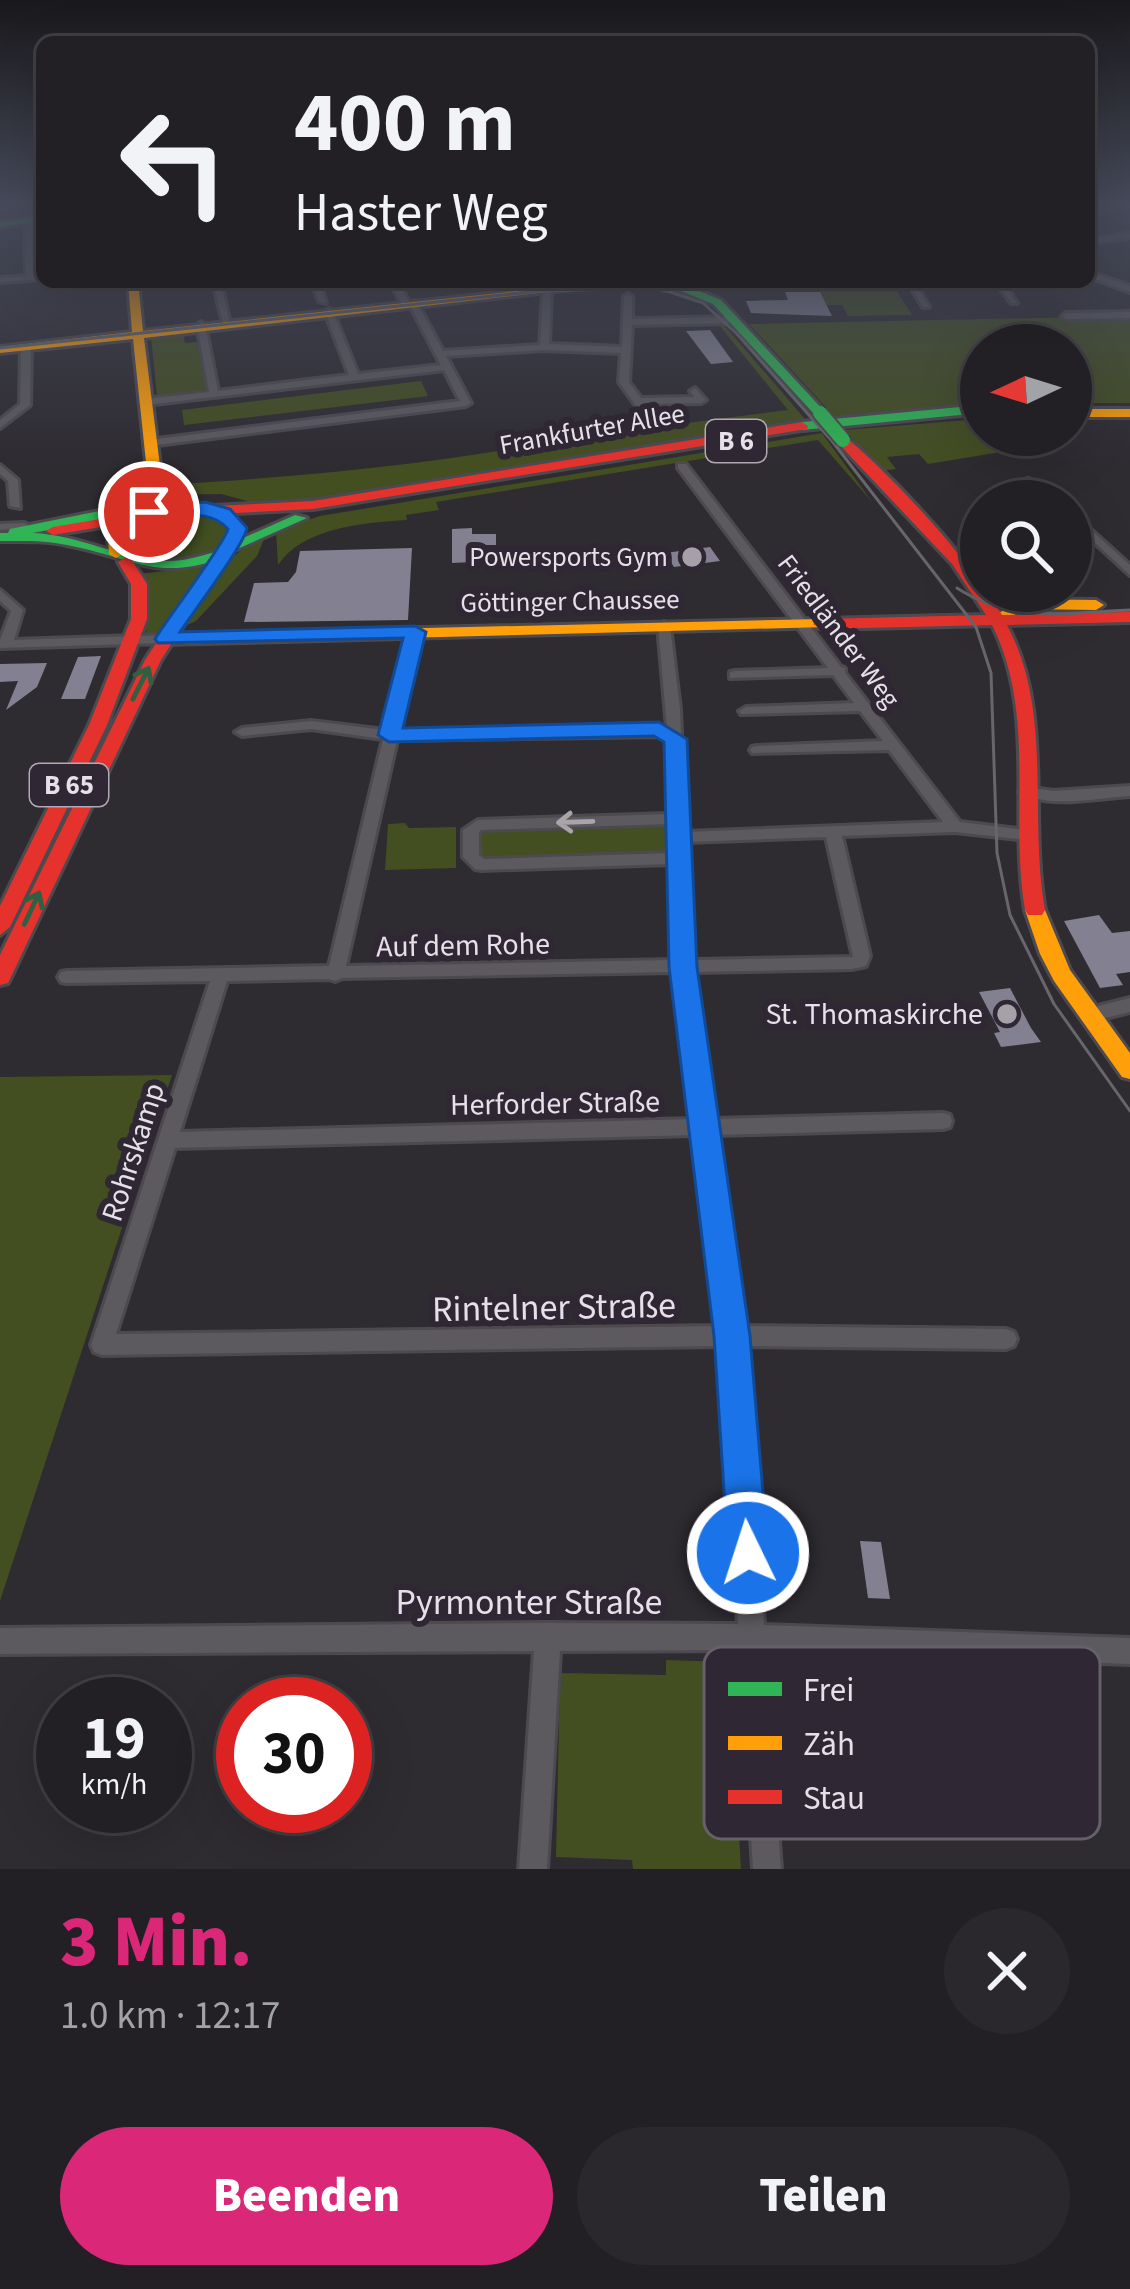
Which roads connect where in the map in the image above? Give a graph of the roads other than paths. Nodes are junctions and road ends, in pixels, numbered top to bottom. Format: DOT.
graph roads {
  1 [pos="134,291"];
  2 [pos="220,291"];
  3 [pos="320,291"];
  4 [pos="401,291"];
  5 [pos="485,291"];
  6 [pos="539,291"];
  7 [pos="559,291"];
  8 [pos="639,291"];
  9 [pos="696,291"];
  10 [pos="917,291"];
  11 [pos="1006,291"];
  12 [pos="547,292"];
  13 [pos="1014,301"];
  14 [pos="409,303"];
  15 [pos="926,305"];
  16 [pos="326,306"];
  17 [pos="1130,314"];
  18 [pos="1066,316"];
  19 [pos="735,320"];
  20 [pos="227,322"];
  21 [pos="628,322"];
  22 [pos="200,325"];
  23 [pos="138,333"];
  24 [pos="0,347"];
  25 [pos="26,347"];
  26 [pos="544,347"];
  27 [pos="625,350"];
  28 [pos="439,353"];
  29 [pos="446,367"];
  30 [pos="355,377"];
  31 [pos="695,391"];
  32 [pos="214,394"];
  33 [pos="640,401"];
  34 [pos="145,402"];
  35 [pos="1092,410"];
  36 [pos="1130,410"];
  37 [pos="960,414"];
  38 [pos="960,415"];
  39 [pos="653,422"];
  40 [pos="0,425"];
  41 [pos="149,443"];
  42 [pos="682,466"];
  43 [pos="0,468"];
  44 [pos="152,475"];
  45 [pos="171,508"];
  46 [pos="214,509"];
  47 [pos="140,516"];
  48 [pos="7,529"];
  49 [pos="1092,535"];
  50 [pos="227,550"];
  51 [pos="121,558"];
  52 [pos="1130,571"];
  53 [pos="0,594"];
  54 [pos="1130,605"];
  55 [pos="1130,616"];
  56 [pos="998,618"];
  57 [pos="804,623"];
  58 [pos="664,626"];
  59 [pos="415,632"];
  60 [pos="165,639"];
  61 [pos="132,640"];
  62 [pos="3,644"];
  63 [pos="840,671"];
  64 [pos="735,675"];
  65 [pos="866,707"];
  66 [pos="746,711"];
  67 [pos="242,732"];
  68 [pos="670,732"];
  69 [pos="389,735"];
  70 [pos="894,745"];
  71 [pos="757,750"];
  72 [pos="1026,792"];
  73 [pos="1129,792"];
  74 [pos="955,827"];
  75 [pos="833,832"];
  76 [pos="1026,835"];
  77 [pos="677,838"];
  78 [pos="0,927"];
  79 [pos="683,967"];
  80 [pos="335,975"];
  81 [pos="0,977"];
  82 [pos="67,977"];
  83 [pos="220,977"];
  84 [pos="1130,1005"];
  85 [pos="1089,1015"];
  86 [pos="1130,1070"];
  87 [pos="943,1121"];
  88 [pos="704,1130"];
  89 [pos="169,1140"];
  90 [pos="732,1336"];
  91 [pos="1006,1339"];
  92 [pos="102,1345"];
  93 [pos="548,1636"];
  94 [pos="754,1637"];
  95 [pos="0,1641"];
  96 [pos="755,1647"];
  97 [pos="1023,1647"];
  98 [pos="1100,1650"];
  99 [pos="1130,1651"];
  100 [pos="765,1839"];
  101 [pos="533,1869"];
  102 [pos="767,1869"];
  1 -- 23 [label="street"];
  2 -- 20 [label="street"];
  3 -- 16 [label="street"];
  4 -- 14 [label="street"];
  5 -- 14 [label="street"];
  6 -- 12 [label="street"];
  7 -- 12 [label="street"];
  8 -- 21 [label="street"];
  9 -- 19 [label="street"];
  10 -- 15 [label="street"];
  11 -- 13 [label="street"];
  12 -- 26 [label="street"];
  14 -- 16 [label="street"];
  14 -- 28 [label="street"];
  16 -- 20 [label="street"];
  16 -- 30 [label="street"];
  17 -- 18 [label="street"];
  19 -- 21 [label="street"];
  19 -- 56 [label="street, bridge"];
  20 -- 22 [label="street"];
  21 -- 27 [label="street"];
  22 -- 23 [label="street"];
  22 -- 32 [label="street"];
  23 -- 24 [label="street"];
  23 -- 25 [label="street"];
  23 -- 34 [label="street"];
  24 -- 25 [label="street"];
  25 -- 40 [label="street"];
  26 -- 27 [label="street"];
  26 -- 28 [label="street"];
  27 -- 33 [label="street"];
  28 -- 29 [label="street"];
  29 -- 30 [label="street"];
  29 -- 41 [label="street"];
  30 -- 32 [label="street"];
  31 -- 33 [label="street"];
  32 -- 34 [label="street"];
  33 -- 39 [label="street"];
  34 -- 41 [label="street"];
  35 -- 36 [label="street"];
  37 -- 46 [label="street, Frankfurter Allee / B 6"];
  38 -- 50 [label="street, Frankfurter Allee / B 6"];
  41 -- 44 [label="street"];
  42 -- 57 [label="street, Friedländer Weg"];
  43 -- 48 [label="street"];
  44 -- 45 [label="street"];
  44 -- 48 [label="street"];
  45 -- 46 [label="street, B 6"];
  45 -- 47 [label="street, B 6"];
  46 -- 50 [label="street"];
  47 -- 48 [label="street, B 6"];
  47 -- 51 [label="street"];
  48 -- 51 [label="street, B 6"];
  49 -- 52 [label="street"];
  50 -- 51 [label="street, B 6"];
  50 -- 60 [label="street, B 65"];
  51 -- 61 [label="street, B 65"];
  53 -- 62 [label="street"];
  54 -- 56 [label="street, Göttinger Chaussee"];
  55 -- 56 [label="street, Göttinger Chaussee"];
  56 -- 57 [label="street, Göttinger Chaussee"];
  56 -- 72 [label="street"];
  57 -- 58 [label="street, Göttinger Chaussee"];
  57 -- 63 [label="street, Friedländer Weg"];
  58 -- 59 [label="street, Göttinger Chaussee"];
  58 -- 68 [label="street"];
  59 -- 60 [label="street, Göttinger Chaussee"];
  59 -- 69 [label="street"];
  60 -- 61 [label="street, Göttinger Chaussee"];
  81 -- 60 [label="street, B 65, one-way"];
  61 -- 62 [label="street, Göttinger Chaussee"];
  61 -- 78 [label="street, B 65"];
  63 -- 64 [label="street"];
  63 -- 65 [label="street, Friedländer Weg"];
  65 -- 66 [label="street"];
  65 -- 70 [label="street, Friedländer Weg"];
  67 -- 69 [label="street"];
  68 -- 69 [label="street"];
  68 -- 77 [label="street"];
  69 -- 80 [label="street"];
  70 -- 71 [label="street"];
  70 -- 74 [label="street, Friedländer Weg"];
  72 -- 73 [label="street"];
  72 -- 76 [label="street"];
  74 -- 75 [label="street"];
  74 -- 76 [label="street"];
  75 -- 77 [label="street"];
  75 -- 79 [label="street, Auf dem Rohe"];
  76 -- 85 [label="street"];
  77 -- 77 [label="street, one-way"];
  77 -- 79 [label="street"];
  79 -- 80 [label="street, Auf dem Rohe"];
  79 -- 88 [label="street"];
  80 -- 83 [label="street, Auf dem Rohe"];
  82 -- 83 [label="street, Auf dem Rohe"];
  83 -- 89 [label="street, Rohrskamp"];
  84 -- 85 [label="street"];
  85 -- 86 [label="street"];
  87 -- 88 [label="street, Herforder Straße"];
  88 -- 89 [label="street, Herforder Straße"];
  88 -- 90 [label="street"];
  89 -- 92 [label="street, Rohrskamp"];
  90 -- 91 [label="street, Rintelner Straße"];
  90 -- 92 [label="street, Rintelner Straße"];
  90 -- 94 [label="street"];
  93 -- 94 [label="street, Pyrmonter Straße"];
  93 -- 95 [label="street, Pyrmonter Straße"];
  93 -- 101 [label="street"];
  94 -- 96 [label="street"];
  94 -- 97 [label="street, Pyrmonter Straße"];
  98 -- 99 [label="street, Pyrmonter Straße"];
  100 -- 102 [label="street"];
}
